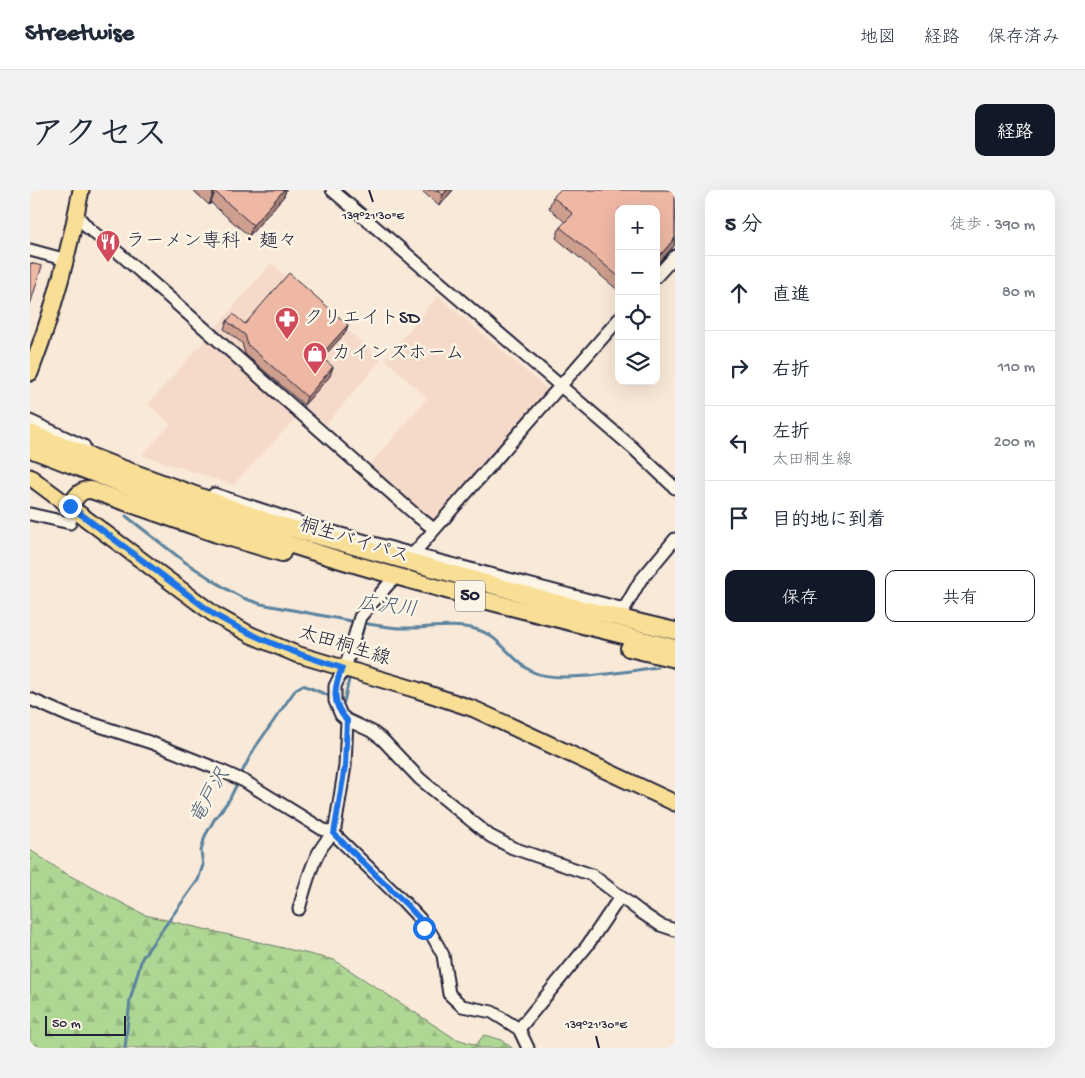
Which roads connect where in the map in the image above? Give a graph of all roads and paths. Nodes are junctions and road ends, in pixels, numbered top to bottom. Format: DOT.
graph roads {
  1 [pos="81,190"];
  2 [pos="332,190"];
  3 [pos="76,214"];
  4 [pos="30,250"];
  5 [pos="675,256"];
  6 [pos="66,260"];
  7 [pos="660,273"];
  8 [pos="615,323"];
  9 [pos="30,373"];
  10 [pos="560,385"];
  11 [pos="30,422"];
  12 [pos="30,433"];
  13 [pos="30,449"];
  14 [pos="30,477"];
  15 [pos="675,488"];
  16 [pos="70,506"];
  17 [pos="30,514"];
  18 [pos="434,529"];
  19 [pos="269,530"];
  20 [pos="675,539"];
  21 [pos="413,554"];
  22 [pos="390,582"];
  23 [pos="624,609"];
  24 [pos="675,623"];
  25 [pos="675,632"];
  26 [pos="675,648"];
  27 [pos="675,659"];
  28 [pos="342,668"];
  29 [pos="30,699"];
  30 [pos="347,720"];
  31 [pos="675,803"];
  32 [pos="334,834"];
  33 [pos="620,897"];
  34 [pos="299,909"];
  35 [pos="675,930"];
  36 [pos="519,1029"];
  37 [pos="528,1048"];
  1 -- 3 [label="main road"];
  2 -- 10 [label="street"];
  3 -- 6 [label="main road"];
  3 -- 18 [label="street"];
  4 -- 6 [label="street"];
  5 -- 7 [label="street"];
  6 -- 9 [label="main road"];
  8 -- 10 [label="street"];
  10 -- 15 [label="street"];
  10 -- 18 [label="street"];
  11 -- 21 [label="street"];
  12 -- 19 [label="highway, 桐生バイパス / 50"];
  13 -- 19 [label="highway, 桐生バイパス / 50"];
  14 -- 16 [label="main road, 太田桐生線"];
  16 -- 17 [label="street"];
  16 -- 22 [label="highway, 50"];
  16 -- 28 [label="main road, 太田桐生線"];
  18 -- 21 [label="street"];
  19 -- 25 [label="highway, 桐生バイパス / 50"];
  19 -- 26 [label="highway, 桐生バイパス / 50"];
  20 -- 23 [label="street"];
  21 -- 23 [label="street"];
  22 -- 27 [label="highway, 50"];
  22 -- 28 [label="street"];
  23 -- 24 [label="highway"];
  28 -- 30 [label="street"];
  28 -- 31 [label="main road, 太田桐生線"];
  29 -- 32 [label="street"];
  30 -- 32 [label="street"];
  30 -- 33 [label="street"];
  32 -- 34 [label="street"];
  32 -- 36 [label="street"];
  33 -- 35 [label="street"];
  33 -- 36 [label="street"];
  36 -- 37 [label="street"];
}
